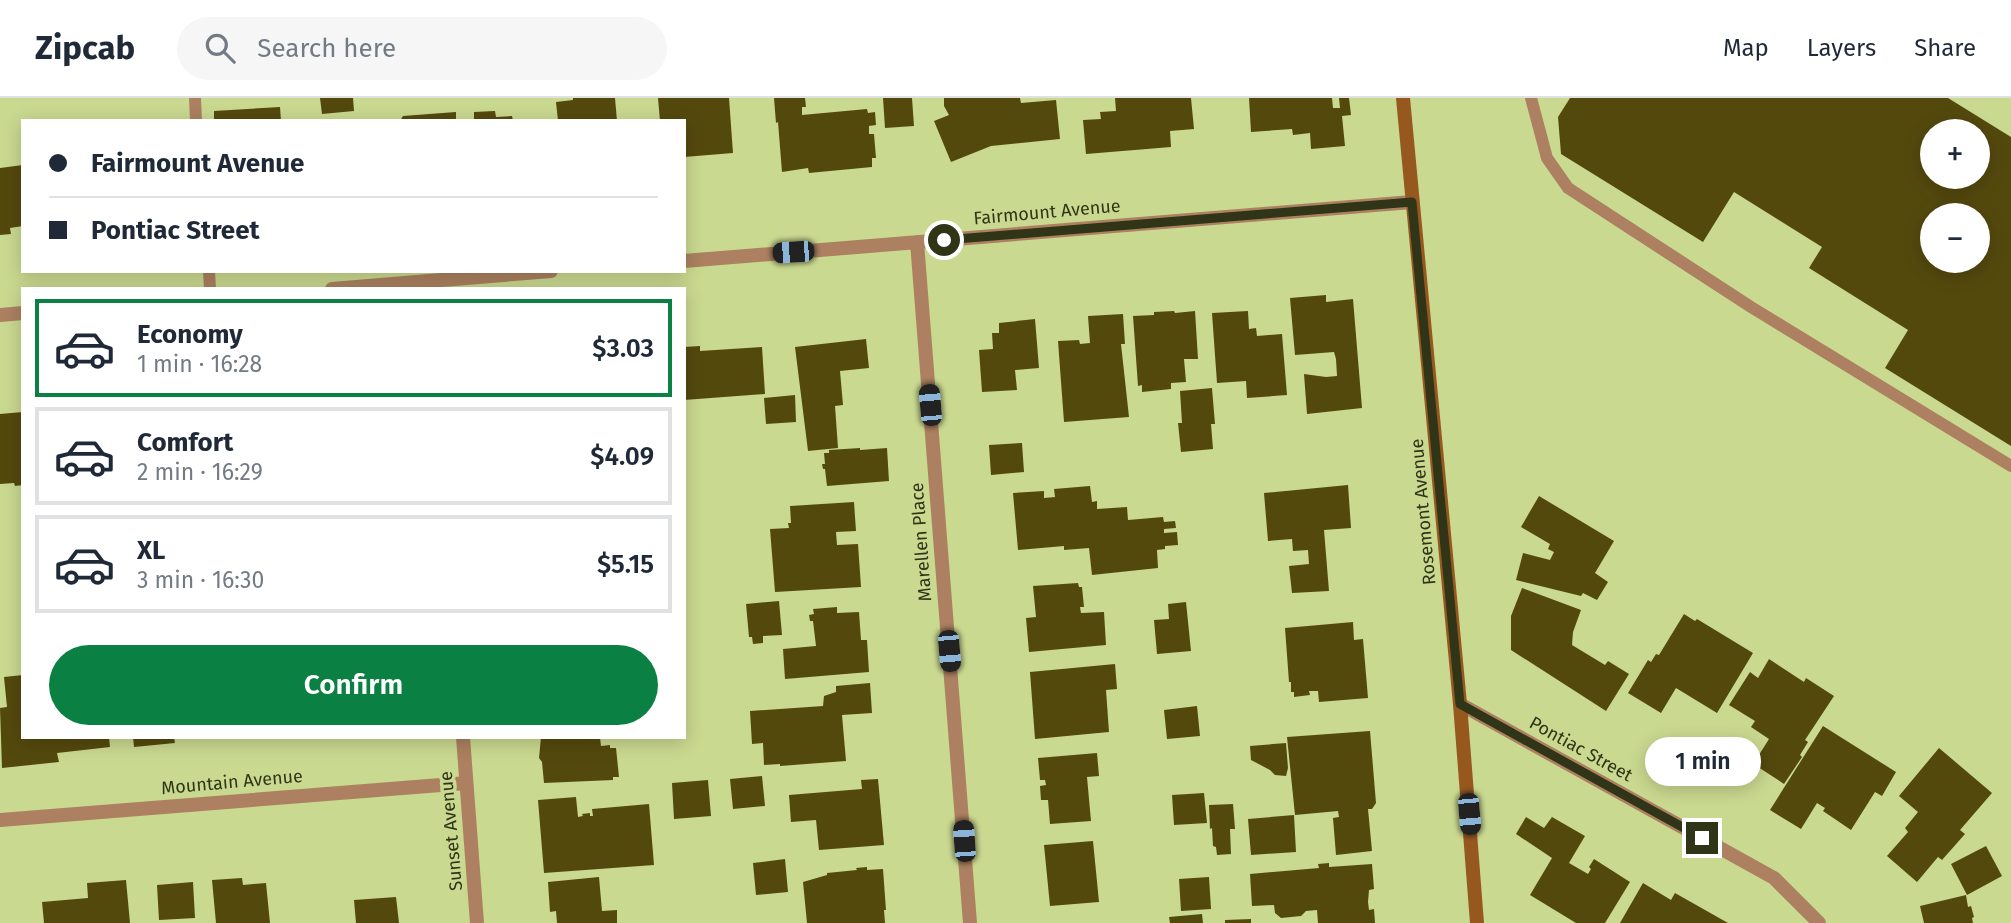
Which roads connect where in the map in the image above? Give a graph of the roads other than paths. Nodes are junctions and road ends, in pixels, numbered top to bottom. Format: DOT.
graph roads {
  1 [pos="195,98"];
  2 [pos="1403,98"];
  3 [pos="1531,98"];
  4 [pos="196,119"];
  5 [pos="1412,202"];
  6 [pos="917,242"];
  7 [pos="686,261"];
  8 [pos="534,273"];
  9 [pos="431,285"];
  10 [pos="382,287"];
  11 [pos="21,313"];
  12 [pos="0,315"];
  13 [pos="2011,466"];
  14 [pos="1460,704"];
  15 [pos="463,739"];
  16 [pos="466,783"];
  17 [pos="0,820"];
  18 [pos="477,923"];
  19 [pos="970,923"];
  20 [pos="1477,923"];
  21 [pos="1819,923"];
  1 -- 4 [label="lane"];
  2 -- 5 [label="street, Rosemont Avenue"];
  3 -- 13 [label="lane"];
  5 -- 6 [label="street, Fairmount Avenue"];
  5 -- 14 [label="street, Rosemont Avenue"];
  6 -- 7 [label="street, Fairmount Avenue"];
  6 -- 19 [label="street, Marellen Place"];
  8 -- 9 [label="street"];
  9 -- 10 [label="street"];
  11 -- 12 [label="street"];
  14 -- 20 [label="street, Rosemont Avenue"];
  14 -- 21 [label="street, Pontiac Street"];
  15 -- 16 [label="street, Sunset Avenue"];
  16 -- 17 [label="street, Mountain Avenue"];
  16 -- 18 [label="street, Sunset Avenue"];
}
